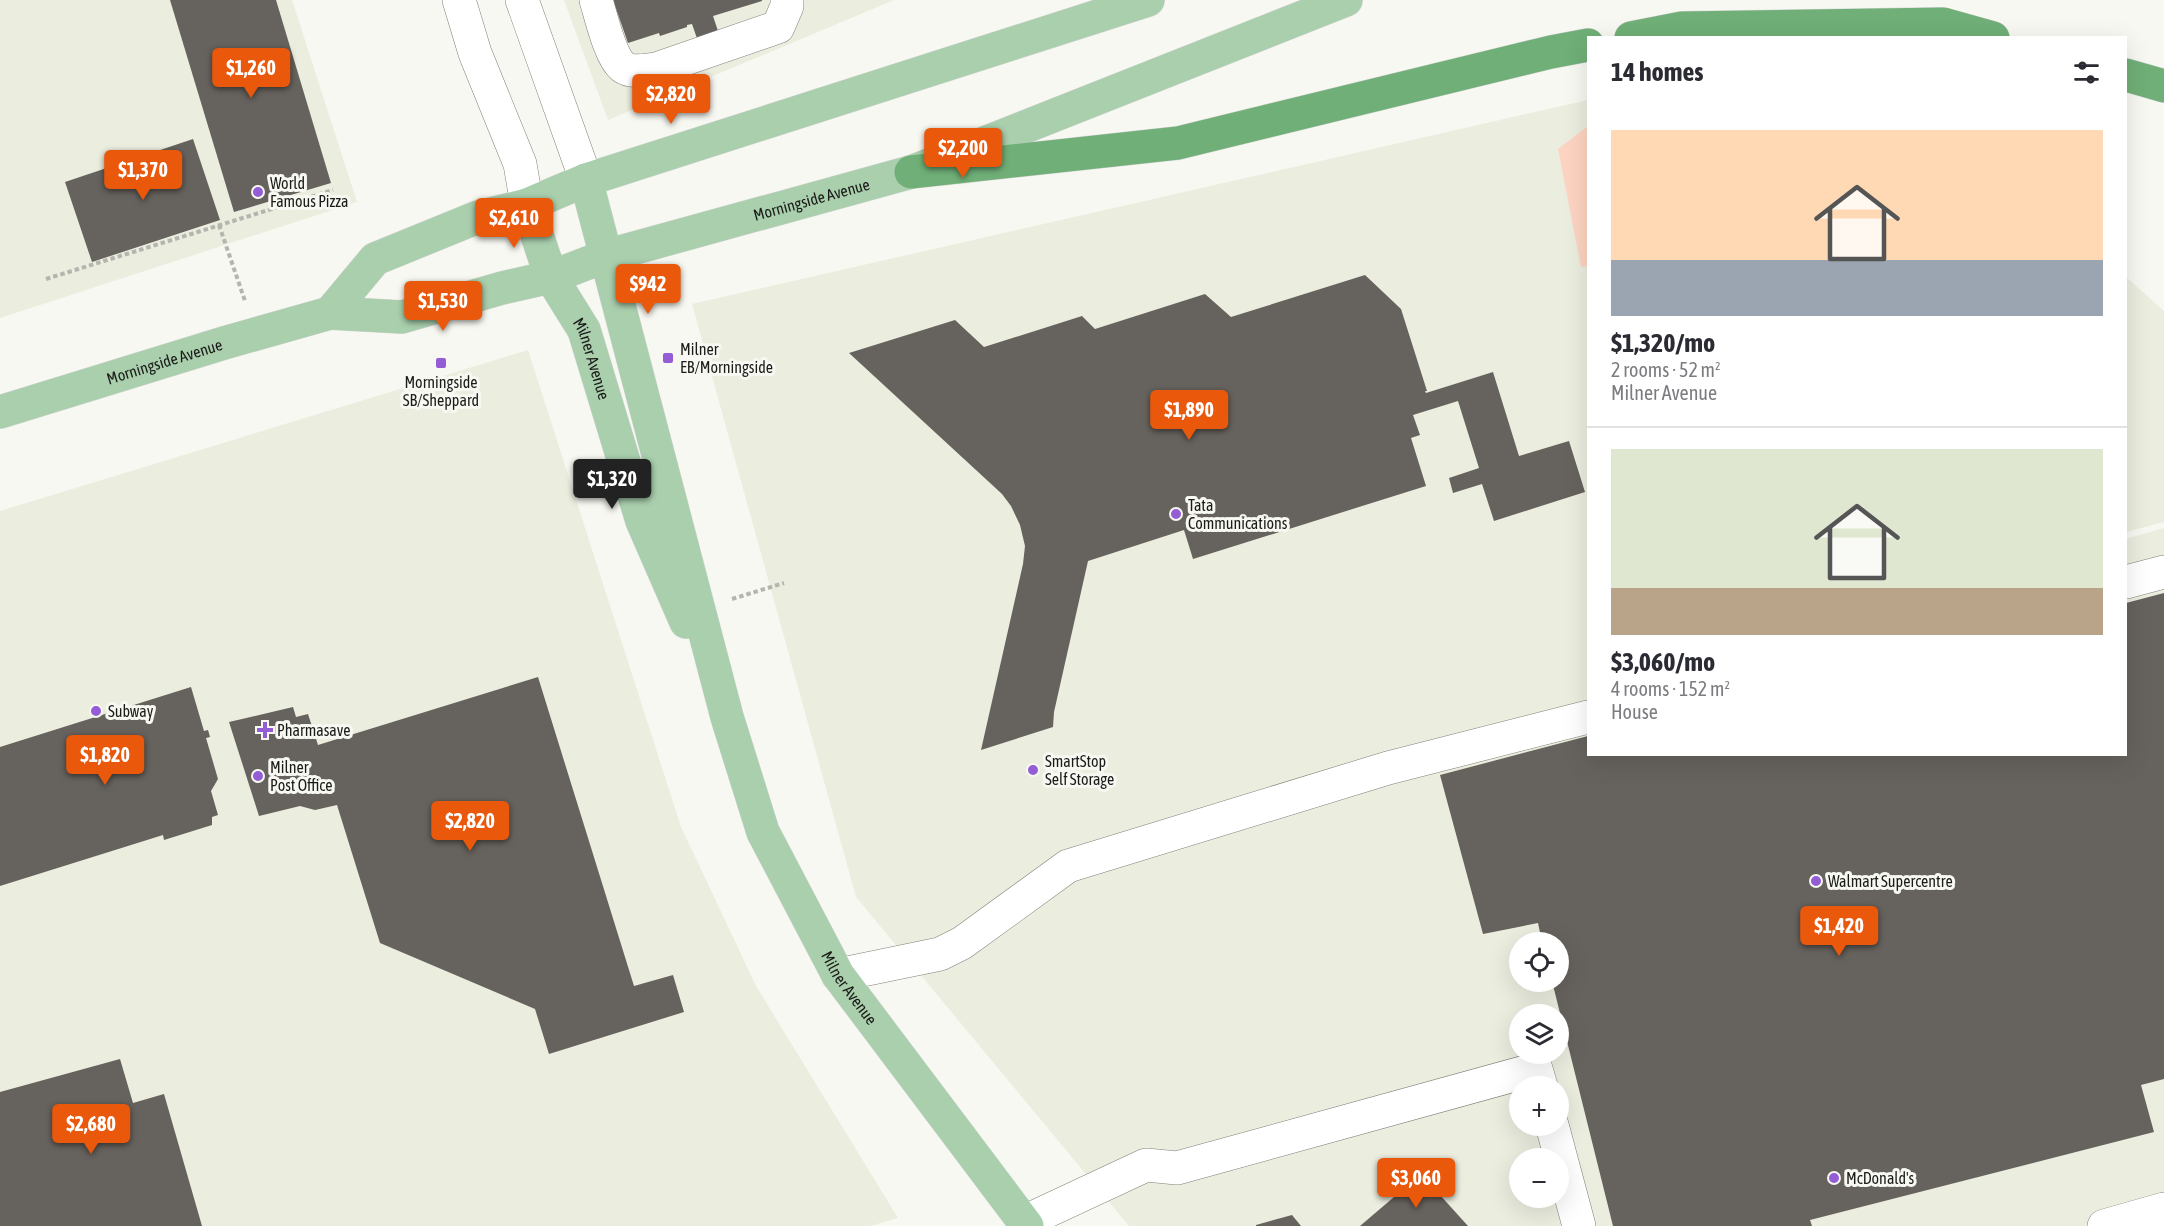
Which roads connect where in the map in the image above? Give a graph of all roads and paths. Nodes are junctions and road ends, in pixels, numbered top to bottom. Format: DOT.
graph roads {
  1 [pos="459,0"];
  2 [pos="522,0"];
  3 [pos="596,0"];
  4 [pos="787,0"];
  5 [pos="1148,0"];
  6 [pos="1346,0"];
  7 [pos="1641,36"];
  8 [pos="1986,36"];
  9 [pos="1587,45"];
  10 [pos="2127,75"];
  11 [pos="2164,86"];
  12 [pos="911,172"];
  13 [pos="586,180"];
  14 [pos="333,189"];
  15 [pos="526,205"];
  16 [pos="219,225"];
  17 [pos="606,256"];
  18 [pos="551,277"];
  19 [pos="46,279"];
  20 [pos="330,313"];
  21 [pos="256,335"];
  22 [pos="0,412"];
  23 [pos="2164,572"];
  24 [pos="2127,582"];
  25 [pos="784,583"];
  26 [pos="731,599"];
  27 [pos="728,717"];
  28 [pos="1587,717"];
  29 [pos="838,975"];
  30 [pos="1514,1076"];
  31 [pos="1538,1076"];
  32 [pos="1509,1077"];
  33 [pos="1555,1136"];
  34 [pos="2164,1209"];
  35 [pos="1026,1224"];
  36 [pos="1579,1226"];
  37 [pos="2104,1226"];
  1 -- 15 [label="street, Milner Avenue"];
  2 -- 13 [label="street, Milner Avenue"];
  3 -- 4 [label="street"];
  5 -- 13 [label="main road"];
  6 -- 12 [label="main road, Morningside Avenue"];
  7 -- 8 [label="highway"];
  9 -- 12 [label="highway"];
  10 -- 11 [label="highway"];
  12 -- 17 [label="main road, Morningside Avenue"];
  13 -- 15 [label="main road"];
  13 -- 17 [label="main road, Milner Avenue"];
  14 -- 16 [label="path"];
  15 -- 18 [label="main road, Milner Avenue"];
  15 -- 20 [label="main road"];
  16 -- 19 [label="path"];
  16 -- 21 [label="path"];
  17 -- 18 [label="main road, Morningside Avenue"];
  17 -- 27 [label="main road, Milner Avenue"];
  18 -- 20 [label="main road, Morningside Avenue"];
  18 -- 27 [label="main road, Milner Avenue"];
  20 -- 21 [label="main road, Morningside Avenue"];
  21 -- 22 [label="main road, Morningside Avenue"];
  23 -- 24 [label="street"];
  25 -- 26 [label="path"];
  27 -- 29 [label="main road, Milner Avenue"];
  28 -- 29 [label="street"];
  29 -- 35 [label="main road, Milner Avenue"];
  30 -- 31 [label="street"];
  32 -- 35 [label="street"];
  33 -- 36 [label="street"];
  34 -- 37 [label="street"];
}
